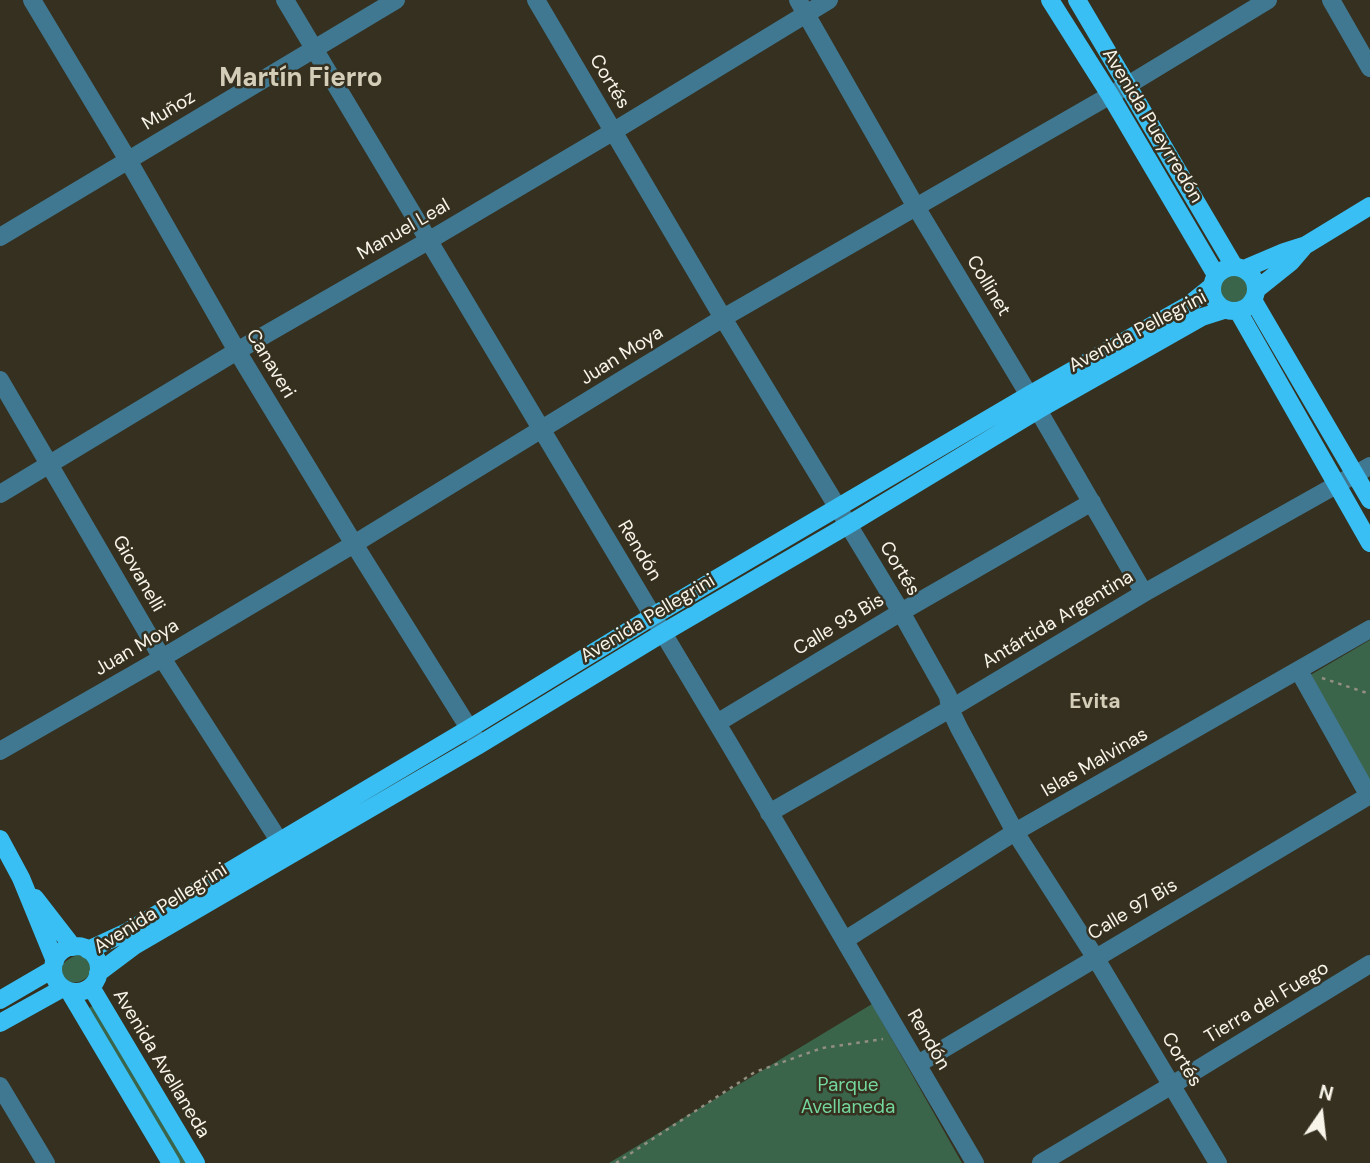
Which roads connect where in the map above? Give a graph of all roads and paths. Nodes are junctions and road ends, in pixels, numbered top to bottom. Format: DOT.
graph roads {
  1 [pos="33,0"];
  2 [pos="285,0"];
  3 [pos="396,0"];
  4 [pos="536,0"];
  5 [pos="829,0"];
  6 [pos="1050,0"];
  7 [pos="1077,0"];
  8 [pos="1268,0"];
  9 [pos="1331,0"];
  10 [pos="802,6"];
  11 [pos="314,49"];
  12 [pos="1370,68"];
  13 [pos="1128,85"];
  14 [pos="1110,95"];
  15 [pos="614,131"];
  16 [pos="128,160"];
  17 [pos="916,206"];
  18 [pos="1370,206"];
  19 [pos="0,237"];
  20 [pos="428,241"];
  21 [pos="1306,245"];
  22 [pos="1239,268"];
  23 [pos="1214,281"];
  24 [pos="1255,295"];
  25 [pos="1231,310"];
  26 [pos="723,318"];
  27 [pos="237,351"];
  28 [pos="1293,368"];
  29 [pos="1276,379"];
  30 [pos="0,380"];
  31 [pos="1033,403"];
  32 [pos="542,430"];
  33 [pos="50,465"];
  34 [pos="1363,470"];
  35 [pos="1336,486"];
  36 [pos="0,494"];
  37 [pos="1370,500"];
  38 [pos="1092,502"];
  39 [pos="836,508"];
  40 [pos="848,525"];
  41 [pos="1370,543"];
  42 [pos="354,544"];
  43 [pos="1144,593"];
  44 [pos="901,612"];
  45 [pos="653,616"];
  46 [pos="1370,629"];
  47 [pos="663,633"];
  48 [pos="162,658"];
  49 [pos="1299,671"];
  50 [pos="1322,679"];
  51 [pos="1370,694"];
  52 [pos="950,709"];
  53 [pos="717,723"];
  54 [pos="470,728"];
  55 [pos="479,746"];
  56 [pos="0,751"];
  57 [pos="1369,795"];
  58 [pos="769,813"];
  59 [pos="1015,832"];
  60 [pos="0,839"];
  61 [pos="284,848"];
  62 [pos="21,878"];
  63 [pos="845,940"];
  64 [pos="80,948"];
  65 [pos="1095,957"];
  66 [pos="1370,964"];
  67 [pos="54,965"];
  68 [pos="95,980"];
  69 [pos="66,990"];
  70 [pos="0,1000"];
  71 [pos="0,1023"];
  72 [pos="890,1038"];
  73 [pos="918,1064"];
  74 [pos="1172,1085"];
  75 [pos="0,1086"];
  76 [pos="46,1163"];
  77 [pos="171,1163"];
  78 [pos="196,1163"];
  79 [pos="615,1163"];
  80 [pos="975,1163"];
  81 [pos="1041,1163"];
  82 [pos="1219,1163"];
  1 -- 16 [label="street, Canaveri"];
  2 -- 11 [label="street, Rendón"];
  3 -- 11 [label="street, Muñoz"];
  4 -- 15 [label="street, Cortés"];
  5 -- 10 [label="street, Manuel Leal"];
  6 -- 14 [label="main road, Avenida Pueyrredón"];
  7 -- 13 [label="main road, Avenida Pueyrredón"];
  8 -- 13 [label="street, Juan Moya"];
  9 -- 12 [label="street"];
  10 -- 15 [label="street, Manuel Leal"];
  10 -- 17 [label="street, Collinet"];
  11 -- 16 [label="street, Muñoz"];
  11 -- 20 [label="street, Rendón"];
  13 -- 14 [label="street, Juan Moya"];
  13 -- 22 [label="main road, Avenida Pueyrredón"];
  14 -- 17 [label="street, Juan Moya"];
  14 -- 23 [label="main road, Avenida Pueyrredón"];
  15 -- 20 [label="street, Manuel Leal"];
  15 -- 26 [label="street, Cortés"];
  16 -- 19 [label="street, Muñoz"];
  16 -- 27 [label="street, Canaveri"];
  17 -- 26 [label="street, Juan Moya"];
  17 -- 31 [label="street, Collinet"];
  18 -- 21 [label="main road"];
  20 -- 27 [label="street, Manuel Leal"];
  20 -- 32 [label="street, Rendón"];
  21 -- 22 [label="main road"];
  21 -- 24 [label="main road"];
  22 -- 23 [label="main road"];
  22 -- 24 [label="main road"];
  23 -- 25 [label="main road"];
  23 -- 31 [label="main road, Avenida Pellegrini"];
  24 -- 25 [label="main road"];
  24 -- 28 [label="main road"];
  25 -- 29 [label="main road"];
  25 -- 31 [label="main road, Avenida Pellegrini"];
  26 -- 32 [label="street, Juan Moya"];
  26 -- 39 [label="street, Cortés"];
  27 -- 33 [label="street, Manuel Leal"];
  27 -- 42 [label="street, Canaveri"];
  28 -- 29 [label="main road"];
  28 -- 34 [label="main road"];
  29 -- 35 [label="main road"];
  30 -- 33 [label="street, Giovanelli"];
  31 -- 38 [label="street, Collinet"];
  31 -- 39 [label="main road, Avenida Pellegrini"];
  31 -- 40 [label="main road, Avenida Pellegrini"];
  32 -- 42 [label="street, Juan Moya"];
  32 -- 45 [label="street, Rendón"];
  33 -- 36 [label="street, Manuel Leal"];
  33 -- 48 [label="street, Giovanelli"];
  34 -- 35 [label="street, Antártida Argentina"];
  34 -- 37 [label="main road"];
  35 -- 41 [label="main road"];
  35 -- 43 [label="street, Antártida Argentina"];
  38 -- 43 [label="street, Collinet"];
  38 -- 44 [label="street, Calle 93 Bis"];
  39 -- 40 [label="street, Cortés"];
  39 -- 45 [label="main road, Avenida Pellegrini"];
  40 -- 44 [label="street, Cortés"];
  40 -- 47 [label="main road, Avenida Pellegrini"];
  42 -- 48 [label="street, Juan Moya"];
  42 -- 54 [label="street, Canaveri"];
  43 -- 52 [label="street, Antártida Argentina"];
  44 -- 52 [label="street, Cortés"];
  44 -- 53 [label="street, Calle 93 Bis"];
  45 -- 47 [label="street, Rendón"];
  45 -- 54 [label="main road, Avenida Pellegrini"];
  46 -- 49 [label="street, Islas Malvinas"];
  47 -- 53 [label="street, Rendón"];
  47 -- 55 [label="main road, Avenida Pellegrini"];
  48 -- 56 [label="street, Juan Moya"];
  48 -- 61 [label="street, Giovanelli"];
  49 -- 57 [label="street"];
  49 -- 59 [label="street, Islas Malvinas"];
  50 -- 51 [label="path"];
  52 -- 58 [label="street, Antártida Argentina"];
  52 -- 59 [label="street, Cortés"];
  53 -- 58 [label="street, Rendón"];
  54 -- 55 [label="street, Canaveri"];
  54 -- 61 [label="main road, Avenida Pellegrini"];
  55 -- 61 [label="main road, Avenida Pellegrini"];
  57 -- 65 [label="street, Calle 97 Bis"];
  58 -- 63 [label="street, Rendón"];
  59 -- 63 [label="street, Islas Malvinas"];
  59 -- 65 [label="street, Cortés"];
  60 -- 62 [label="main road"];
  61 -- 64 [label="main road, Avenida Pellegrini"];
  61 -- 68 [label="main road, Avenida Pellegrini"];
  62 -- 64 [label="main road"];
  62 -- 67 [label="main road"];
  63 -- 73 [label="street, Rendón"];
  64 -- 67 [label="main road"];
  64 -- 68 [label="main road"];
  65 -- 73 [label="street, Calle 97 Bis"];
  65 -- 74 [label="street, Cortés"];
  66 -- 74 [label="street, Tierra del Fuego"];
  67 -- 69 [label="main road"];
  67 -- 70 [label="main road"];
  68 -- 69 [label="main road"];
  68 -- 78 [label="main road, Avenida Avellaneda"];
  69 -- 71 [label="main road"];
  69 -- 77 [label="main road"];
  72 -- 79 [label="path"];
  73 -- 80 [label="street, Rendón"];
  74 -- 81 [label="street, Tierra del Fuego"];
  74 -- 82 [label="street, Cortés"];
  75 -- 76 [label="street"];
}
